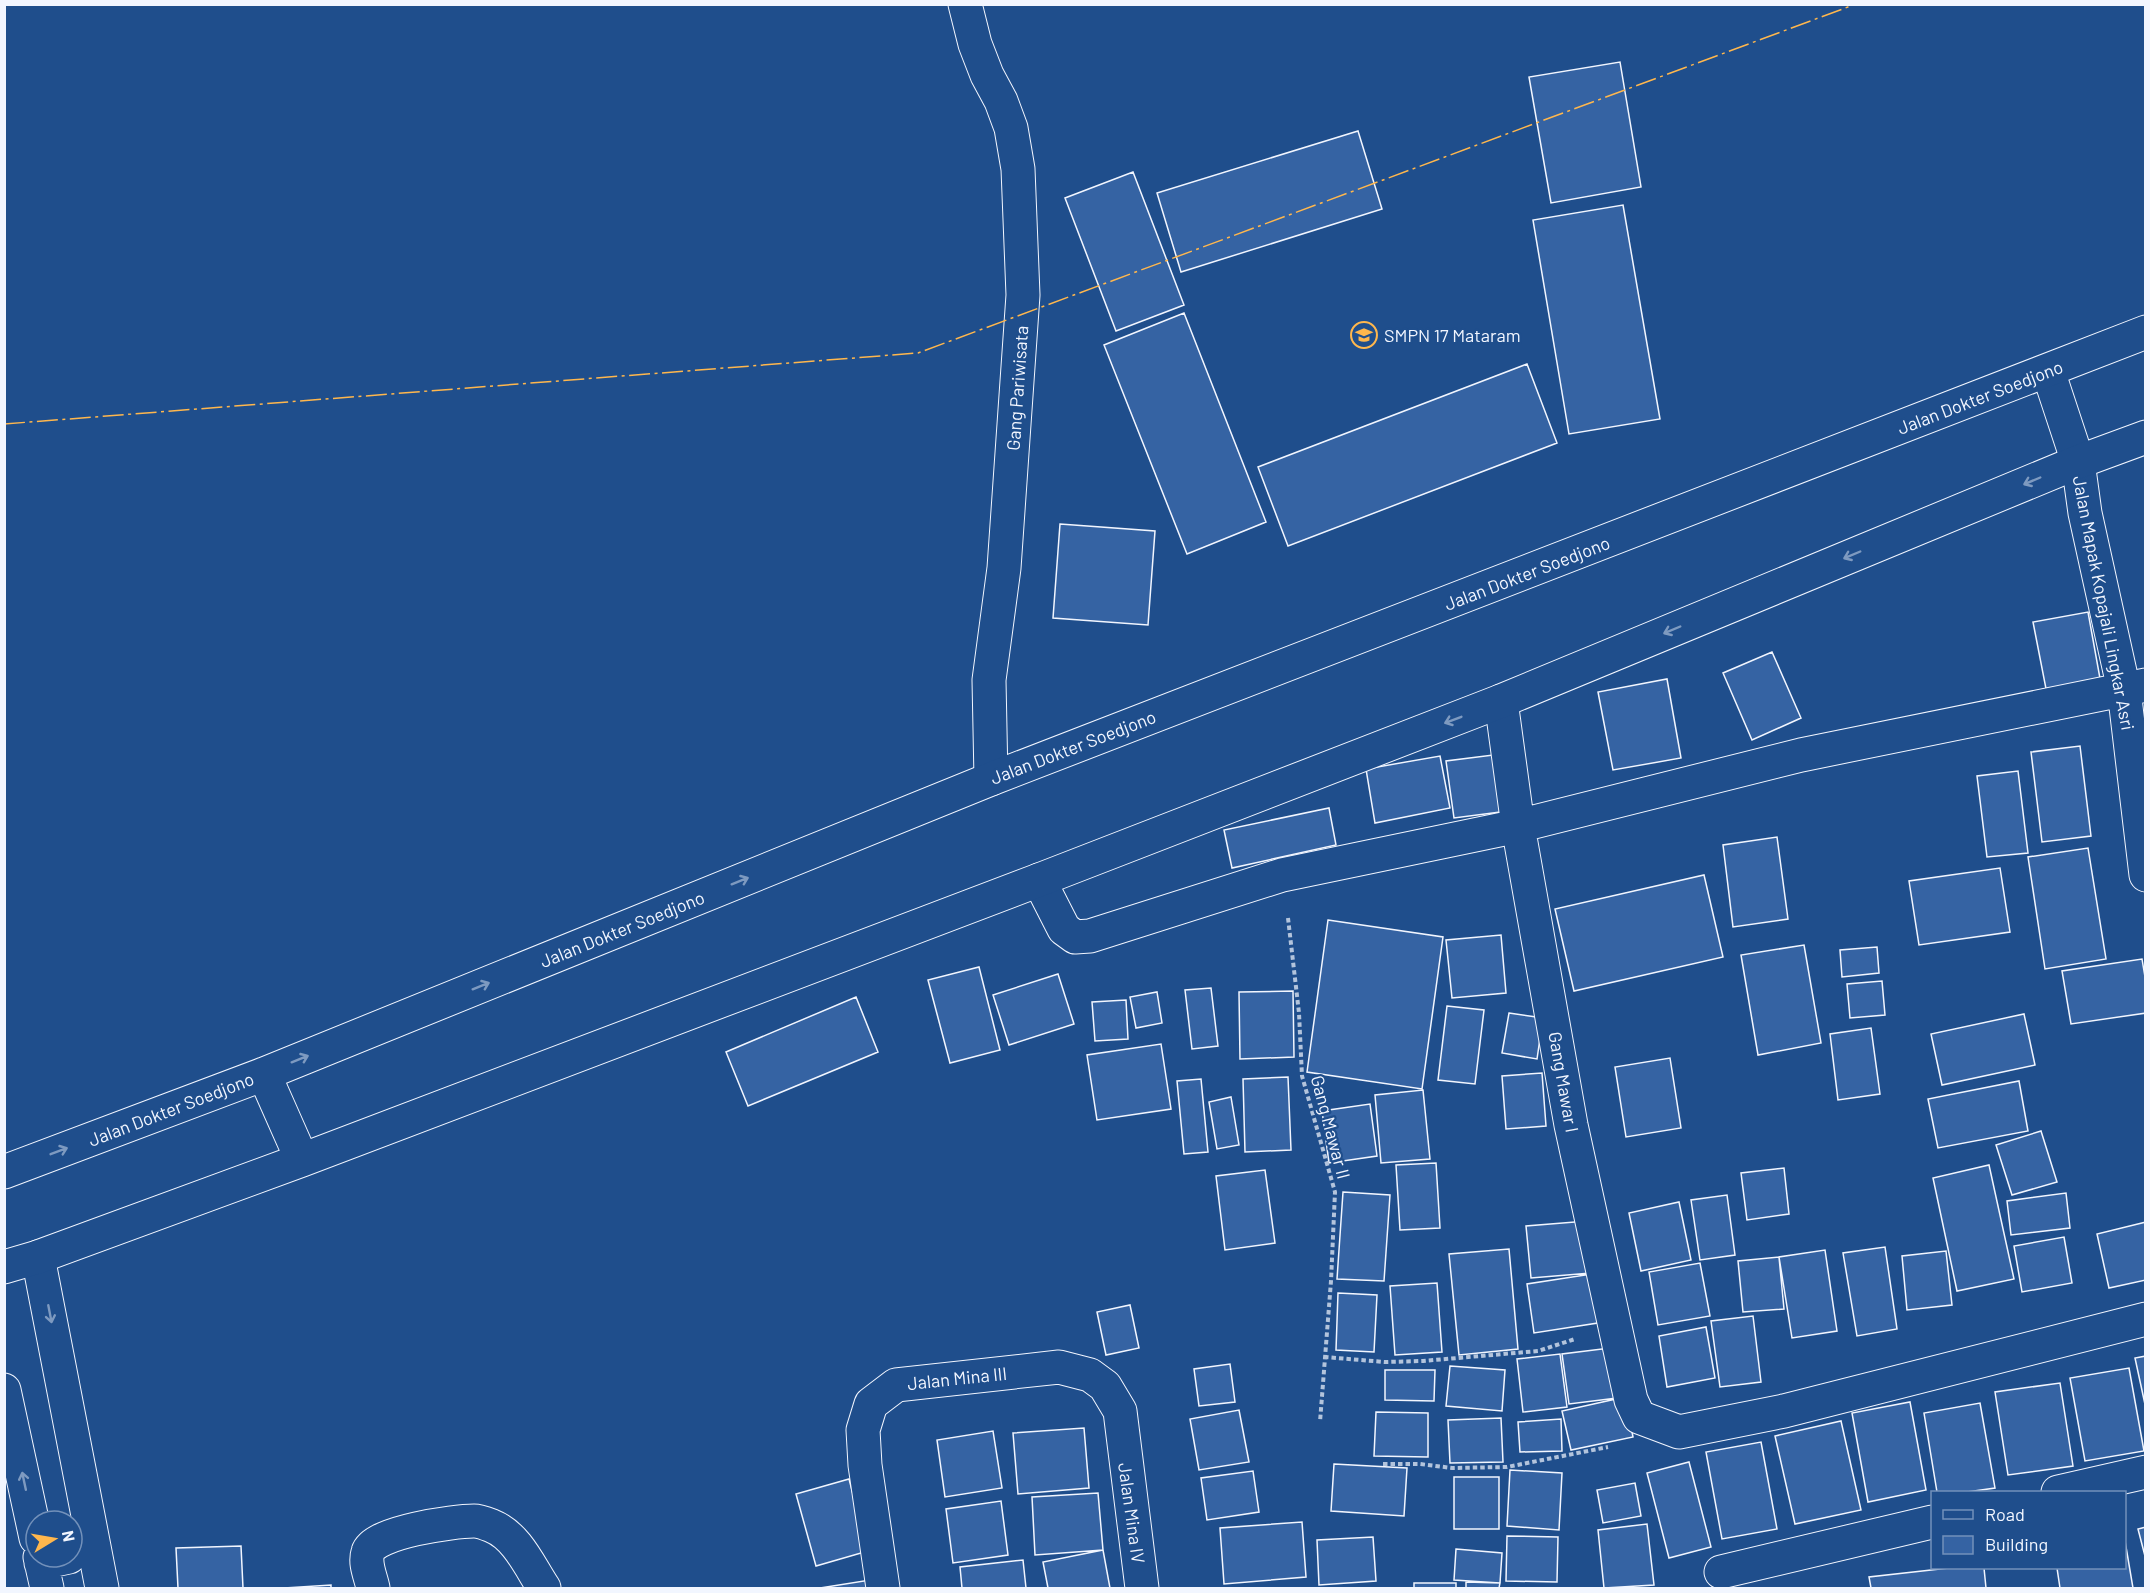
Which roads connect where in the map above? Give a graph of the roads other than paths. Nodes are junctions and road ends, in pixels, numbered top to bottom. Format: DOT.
graph roads {
  1 [pos="965,4"];
  2 [pos="2145,332"];
  3 [pos="2048,371"];
  4 [pos="2145,437"];
  5 [pos="2078,462"];
  6 [pos="2135,687"];
  7 [pos="1501,701"];
  8 [pos="991,779"];
  9 [pos="1518,826"];
  10 [pos="2145,875"];
  11 [pos="1039,880"];
  12 [pos="264,1074"];
  13 [pos="302,1160"];
  14 [pos="4,1172"];
  15 [pos="38,1257"];
  16 [pos="4,1267"];
  17 [pos="2145,1319"];
  18 [pos="4,1390"];
  19 [pos="1122,1437"];
  20 [pos="2145,1472"];
  21 [pos="2062,1491"];
  22 [pos="41,1509"];
  23 [pos="54,1509"];
  24 [pos="1931,1522"];
  25 [pos="73,1569"];
  26 [pos="1721,1572"];
  27 [pos="102,1588"];
  28 [pos="373,1588"];
  29 [pos="544,1588"];
  30 [pos="883,1588"];
  31 [pos="1142,1588"];
  1 -- 8 [label="main road, Gang Pariwisata"];
  2 -- 3 [label="main road, Jalan Dokter Soedjono"];
  3 -- 5 [label="main road, Jalan Mapak Kopajali Lingkar Asri"];
  3 -- 8 [label="main road, Jalan Dokter Soedjono"];
  4 -- 5 [label="main road"];
  5 -- 6 [label="main road, Jalan Mapak Kopajali Lingkar Asri"];
  5 -- 7 [label="main road, one-way"];
  6 -- 9 [label="main road"];
  6 -- 10 [label="main road, Jalan Mapak Kopajali Lingkar Asri"];
  7 -- 9 [label="main road, Gang Mawar I"];
  7 -- 11 [label="main road, one-way"];
  12 -- 8 [label="main road, Jalan Dokter Soedjono, one-way"];
  9 -- 11 [label="main road"];
  9 -- 17 [label="main road, Gang Mawar I"];
  11 -- 13 [label="main road"];
  12 -- 13 [label="main road"];
  14 -- 12 [label="main road, Jalan Dokter Soedjono, one-way"];
  13 -- 15 [label="main road"];
  15 -- 16 [label="main road"];
  15 -- 23 [label="main road, one-way"];
  22 -- 18 [label="main road, one-way"];
  19 -- 30 [label="main road, Jalan Mina III"];
  19 -- 31 [label="main road, Jalan Mina IV"];
  20 -- 21 [label="main road"];
  24 -- 26 [label="main road"];
  25 -- 27 [label="main road"];
  28 -- 29 [label="main road"];
}
